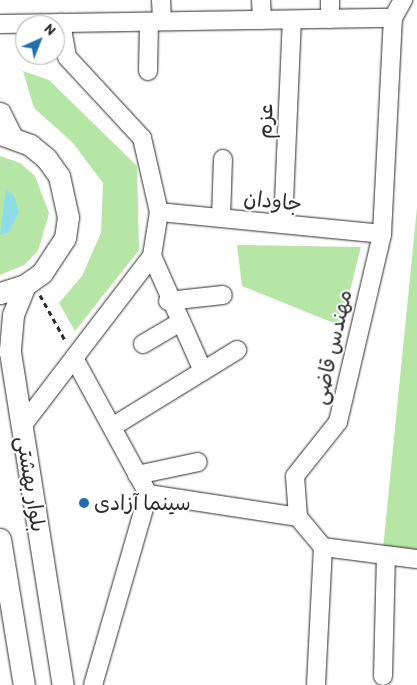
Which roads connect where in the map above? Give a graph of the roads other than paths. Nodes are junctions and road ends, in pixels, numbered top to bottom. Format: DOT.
graph roads {
  1 [pos="161,0"];
  2 [pos="261,0"];
  3 [pos="330,0"];
  4 [pos="403,0"];
  5 [pos="393,18"];
  6 [pos="330,19"];
  7 [pos="262,20"];
  8 [pos="292,20"];
  9 [pos="156,21"];
  10 [pos="65,23"];
  11 [pos="0,24"];
  12 [pos="15,24"];
  13 [pos="65,46"];
  14 [pos="148,71"];
  15 [pos="0,113"];
  16 [pos="5,135"];
  17 [pos="223,160"];
  18 [pos="159,212"];
  19 [pos="221,218"];
  20 [pos="283,224"];
  21 [pos="382,234"];
  22 [pos="152,256"];
  23 [pos="28,283"];
  24 [pos="0,293"];
  25 [pos="222,295"];
  26 [pos="168,302"];
  27 [pos="179,324"];
  28 [pos="143,344"];
  29 [pos="238,350"];
  30 [pos="74,358"];
  31 [pos="203,371"];
  32 [pos="22,426"];
  33 [pos="112,427"];
  34 [pos="198,462"];
  35 [pos="137,475"];
  36 [pos="148,494"];
  37 [pos="298,517"];
  38 [pos="0,539"];
  39 [pos="323,547"];
  40 [pos="386,556"];
  41 [pos="417,559"];
  42 [pos="4,594"];
  43 [pos="383,676"];
  44 [pos="24,685"];
  45 [pos="63,685"];
  46 [pos="93,685"];
  47 [pos="316,685"];
  1 -- 9 [label="street"];
  2 -- 7 [label="street"];
  3 -- 6 [label="street"];
  4 -- 5 [label="street, مهندس قاضی"];
  5 -- 6 [label="street"];
  5 -- 21 [label="street, مهندس قاضی"];
  6 -- 8 [label="street"];
  7 -- 8 [label="street"];
  7 -- 9 [label="street"];
  8 -- 20 [label="street, عزم"];
  9 -- 10 [label="street"];
  9 -- 14 [label="street"];
  11 -- 12 [label="street"];
  13 -- 18 [label="street"];
  15 -- 16 [label="main road"];
  16 -- 23 [label="main road"];
  17 -- 19 [label="street"];
  18 -- 19 [label="street, جاودان"];
  18 -- 22 [label="street"];
  19 -- 20 [label="street, جاودان"];
  20 -- 21 [label="street, جاودان"];
  21 -- 37 [label="street, مهندس قاضی"];
  22 -- 26 [label="street"];
  22 -- 30 [label="street"];
  23 -- 24 [label="main road"];
  23 -- 32 [label="main road, بلوار بهشتی"];
  25 -- 26 [label="street"];
  26 -- 27 [label="street"];
  27 -- 28 [label="street"];
  27 -- 31 [label="street"];
  29 -- 31 [label="street"];
  30 -- 32 [label="street"];
  30 -- 33 [label="street"];
  31 -- 33 [label="street"];
  32 -- 45 [label="main road, بلوار بهشتی"];
  33 -- 35 [label="street"];
  34 -- 35 [label="street"];
  35 -- 36 [label="street"];
  36 -- 37 [label="street"];
  36 -- 46 [label="street"];
  37 -- 39 [label="street"];
  38 -- 42 [label="main road, بلوار بهشتی"];
  39 -- 40 [label="street"];
  39 -- 47 [label="street"];
  40 -- 41 [label="street"];
  40 -- 43 [label="street"];
  42 -- 44 [label="main road, بلوار بهشتی"];
}
